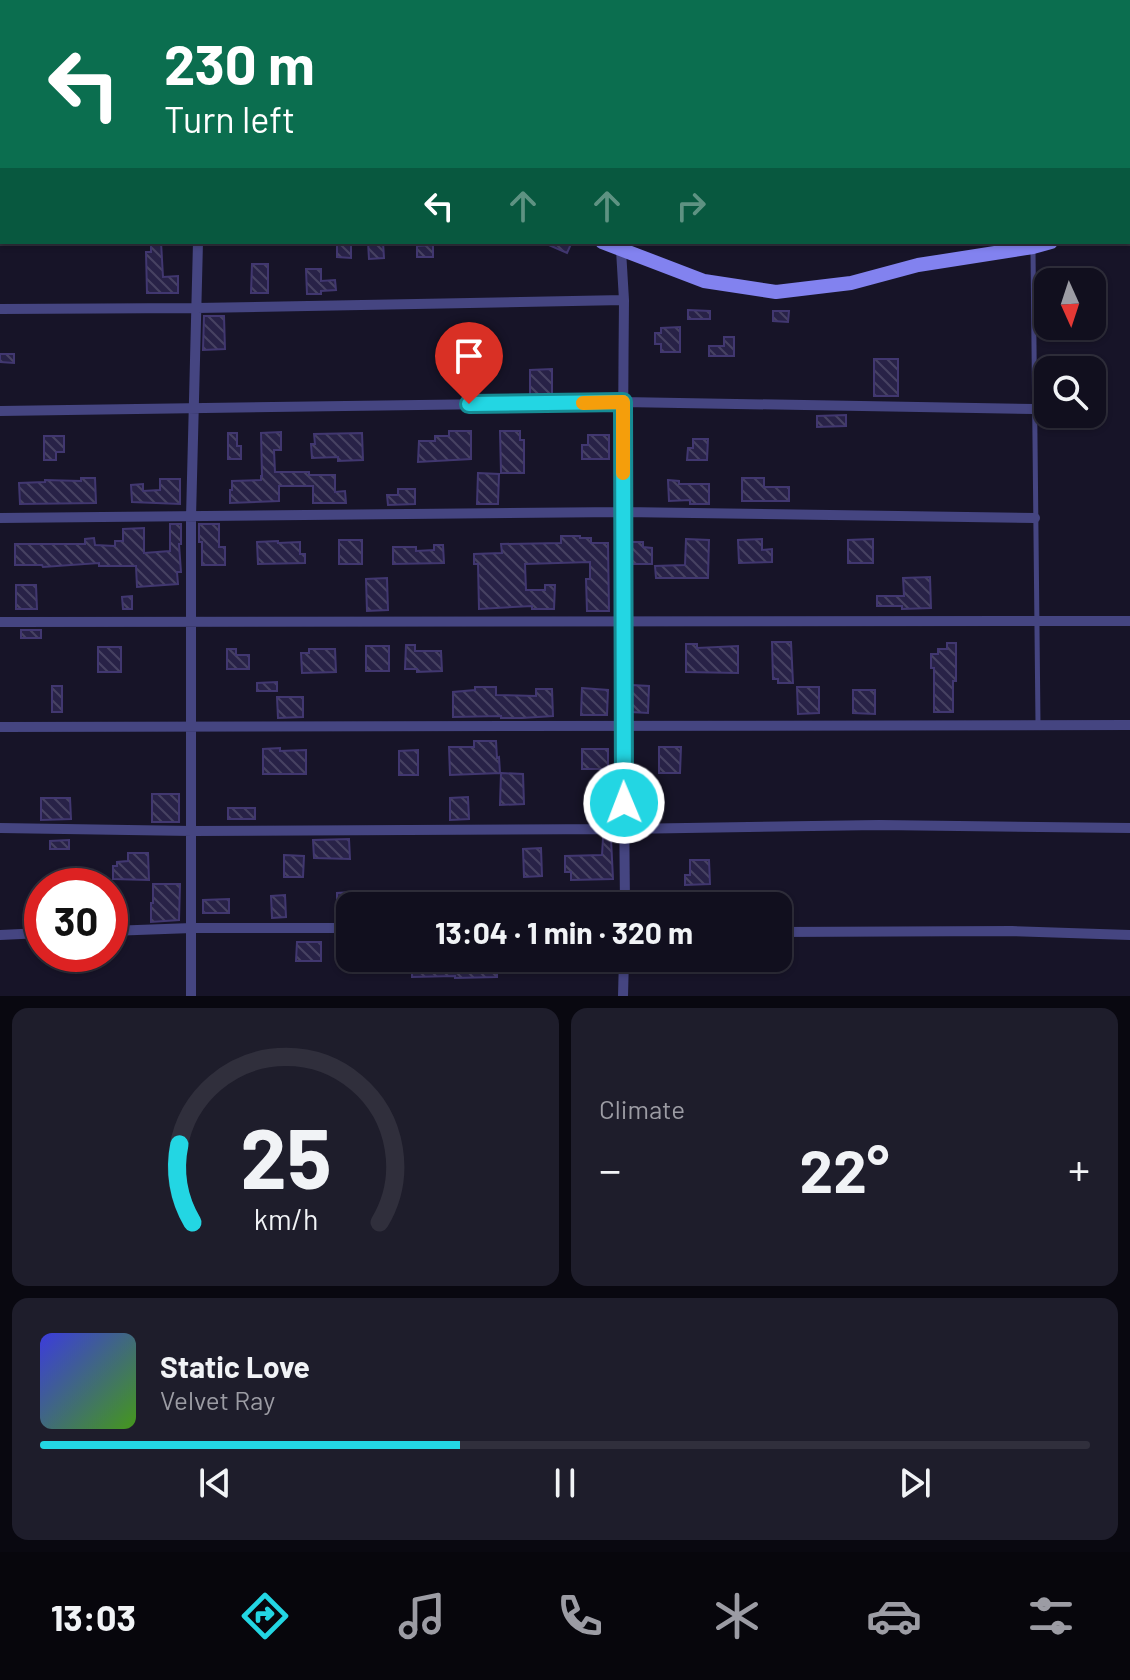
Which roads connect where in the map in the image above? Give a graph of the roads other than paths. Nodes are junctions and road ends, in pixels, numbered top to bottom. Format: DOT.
graph roads {
  1 [pos="198,244"];
  2 [pos="607,244"];
  3 [pos="1032,244"];
  4 [pos="621,250"];
  5 [pos="624,300"];
  6 [pos="197,308"];
  7 [pos="0,309"];
  8 [pos="623,402"];
  9 [pos="193,408"];
  10 [pos="1034,409"];
  11 [pos="0,411"];
  12 [pos="1034,428"];
  13 [pos="623,512"];
  14 [pos="191,517"];
  15 [pos="0,518"];
  16 [pos="1035,518"];
  17 [pos="1037,620"];
  18 [pos="192,621"];
  19 [pos="624,621"];
  20 [pos="1130,621"];
  21 [pos="0,622"];
  22 [pos="1038,724"];
  23 [pos="1130,725"];
  24 [pos="622,726"];
  25 [pos="0,727"];
  26 [pos="191,727"];
  27 [pos="0,828"];
  28 [pos="1130,828"];
  29 [pos="624,829"];
  30 [pos="192,831"];
  31 [pos="625,892"];
  32 [pos="192,928"];
  33 [pos="336,928"];
  34 [pos="128,930"];
  35 [pos="792,932"];
  36 [pos="24,934"];
  37 [pos="0,935"];
  38 [pos="1130,935"];
  39 [pos="624,972"];
  40 [pos="191,996"];
  41 [pos="623,996"];
  1 -- 6 [label="street"];
  2 -- 4 [label="street"];
  3 -- 4 [label="street"];
  3 -- 10 [label="lane"];
  4 -- 5 [label="street"];
  5 -- 6 [label="street"];
  5 -- 8 [label="street"];
  6 -- 7 [label="street"];
  6 -- 9 [label="street"];
  8 -- 9 [label="street"];
  8 -- 10 [label="street"];
  8 -- 13 [label="street"];
  9 -- 11 [label="street"];
  9 -- 14 [label="street"];
  12 -- 16 [label="lane"];
  13 -- 14 [label="street"];
  13 -- 16 [label="street"];
  13 -- 19 [label="street"];
  14 -- 15 [label="street"];
  14 -- 18 [label="street"];
  16 -- 17 [label="lane"];
  17 -- 19 [label="street"];
  17 -- 20 [label="street"];
  17 -- 22 [label="lane"];
  18 -- 19 [label="street"];
  18 -- 21 [label="street"];
  18 -- 26 [label="street"];
  19 -- 24 [label="street"];
  22 -- 23 [label="street"];
  22 -- 24 [label="street"];
  24 -- 26 [label="street"];
  24 -- 29 [label="street"];
  25 -- 26 [label="street"];
  26 -- 30 [label="street"];
  27 -- 30 [label="street"];
  28 -- 29 [label="street"];
  29 -- 30 [label="street"];
  29 -- 31 [label="street"];
  30 -- 32 [label="street"];
  32 -- 33 [label="street"];
  32 -- 34 [label="street"];
  32 -- 40 [label="street"];
  35 -- 38 [label="street"];
  36 -- 37 [label="street"];
  39 -- 41 [label="street"];
}
